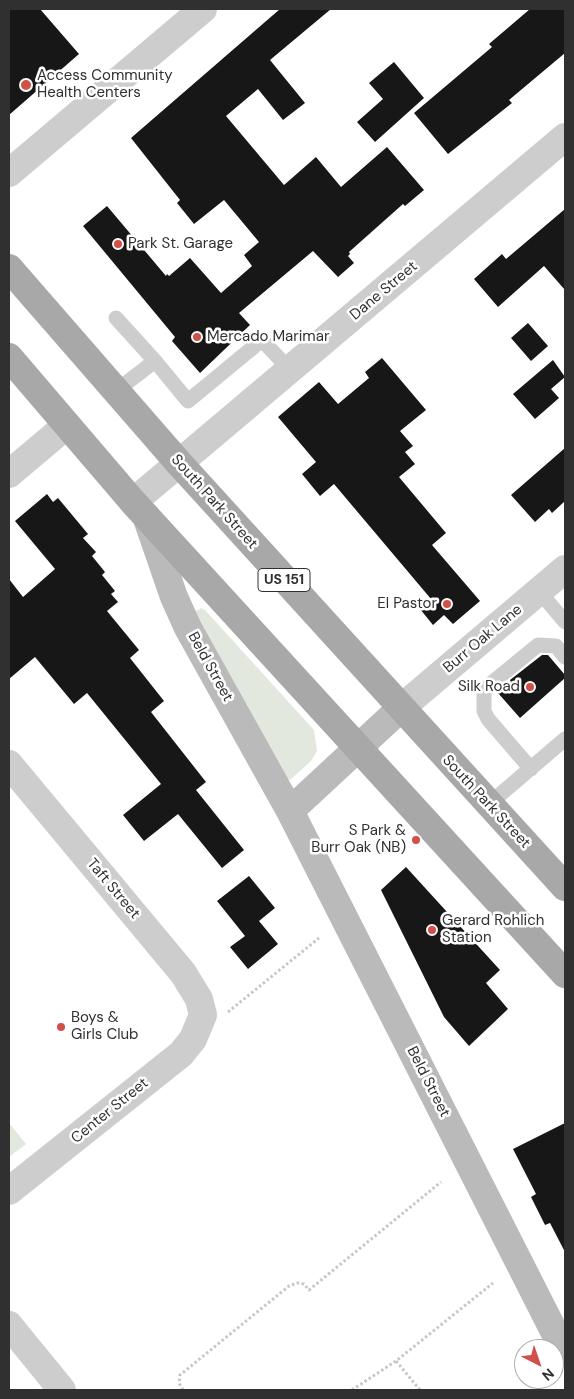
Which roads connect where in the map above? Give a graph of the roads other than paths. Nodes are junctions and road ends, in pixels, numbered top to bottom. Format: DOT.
graph roads {
  1 [pos="203,9"];
  2 [pos="565,138"];
  3 [pos="9,173"];
  4 [pos="9,268"];
  5 [pos="116,318"];
  6 [pos="9,357"];
  7 [pos="154,362"];
  8 [pos="289,369"];
  9 [pos="116,391"];
  10 [pos="67,425"];
  11 [pos="178,462"];
  12 [pos="9,474"];
  13 [pos="140,509"];
  14 [pos="565,569"];
  15 [pos="539,592"];
  16 [pos="565,622"];
  17 [pos="565,656"];
  18 [pos="401,708"];
  19 [pos="565,739"];
  20 [pos="359,747"];
  21 [pos="9,764"];
  22 [pos="531,768"];
  23 [pos="489,804"];
  24 [pos="290,811"];
  25 [pos="565,887"];
  26 [pos="565,974"];
  27 [pos="202,1022"];
  28 [pos="9,1191"];
  29 [pos="9,1325"];
  30 [pos="565,1353"];
  31 [pos="62,1390"];
  1 -- 3 [label="street"];
  2 -- 8 [label="street, Dane Street"];
  4 -- 9 [label="main road, South Park Street / US 151"];
  5 -- 7 [label="lane"];
  6 -- 10 [label="main road"];
  7 -- 8 [label="lane"];
  7 -- 9 [label="lane"];
  8 -- 11 [label="street, Dane Street"];
  9 -- 11 [label="main road, South Park Street / US 151"];
  10 -- 12 [label="street"];
  10 -- 13 [label="main road"];
  11 -- 13 [label="street, Dane Street"];
  11 -- 18 [label="main road, South Park Street / US 151"];
  13 -- 20 [label="main road"];
  13 -- 24 [label="street, Beld Street"];
  14 -- 15 [label="street, Burr Oak Lane"];
  15 -- 16 [label="lane"];
  15 -- 18 [label="street, Burr Oak Lane"];
  17 -- 22 [label="lane"];
  18 -- 20 [label="street"];
  18 -- 23 [label="main road, South Park Street / US 151"];
  19 -- 22 [label="lane"];
  20 -- 24 [label="street"];
  20 -- 26 [label="main road"];
  21 -- 27 [label="street, Taft Street"];
  22 -- 23 [label="lane"];
  23 -- 25 [label="main road, South Park Street / US 151"];
  24 -- 30 [label="street, Beld Street"];
  27 -- 28 [label="street, Center Street"];
  29 -- 31 [label="street"];
}
